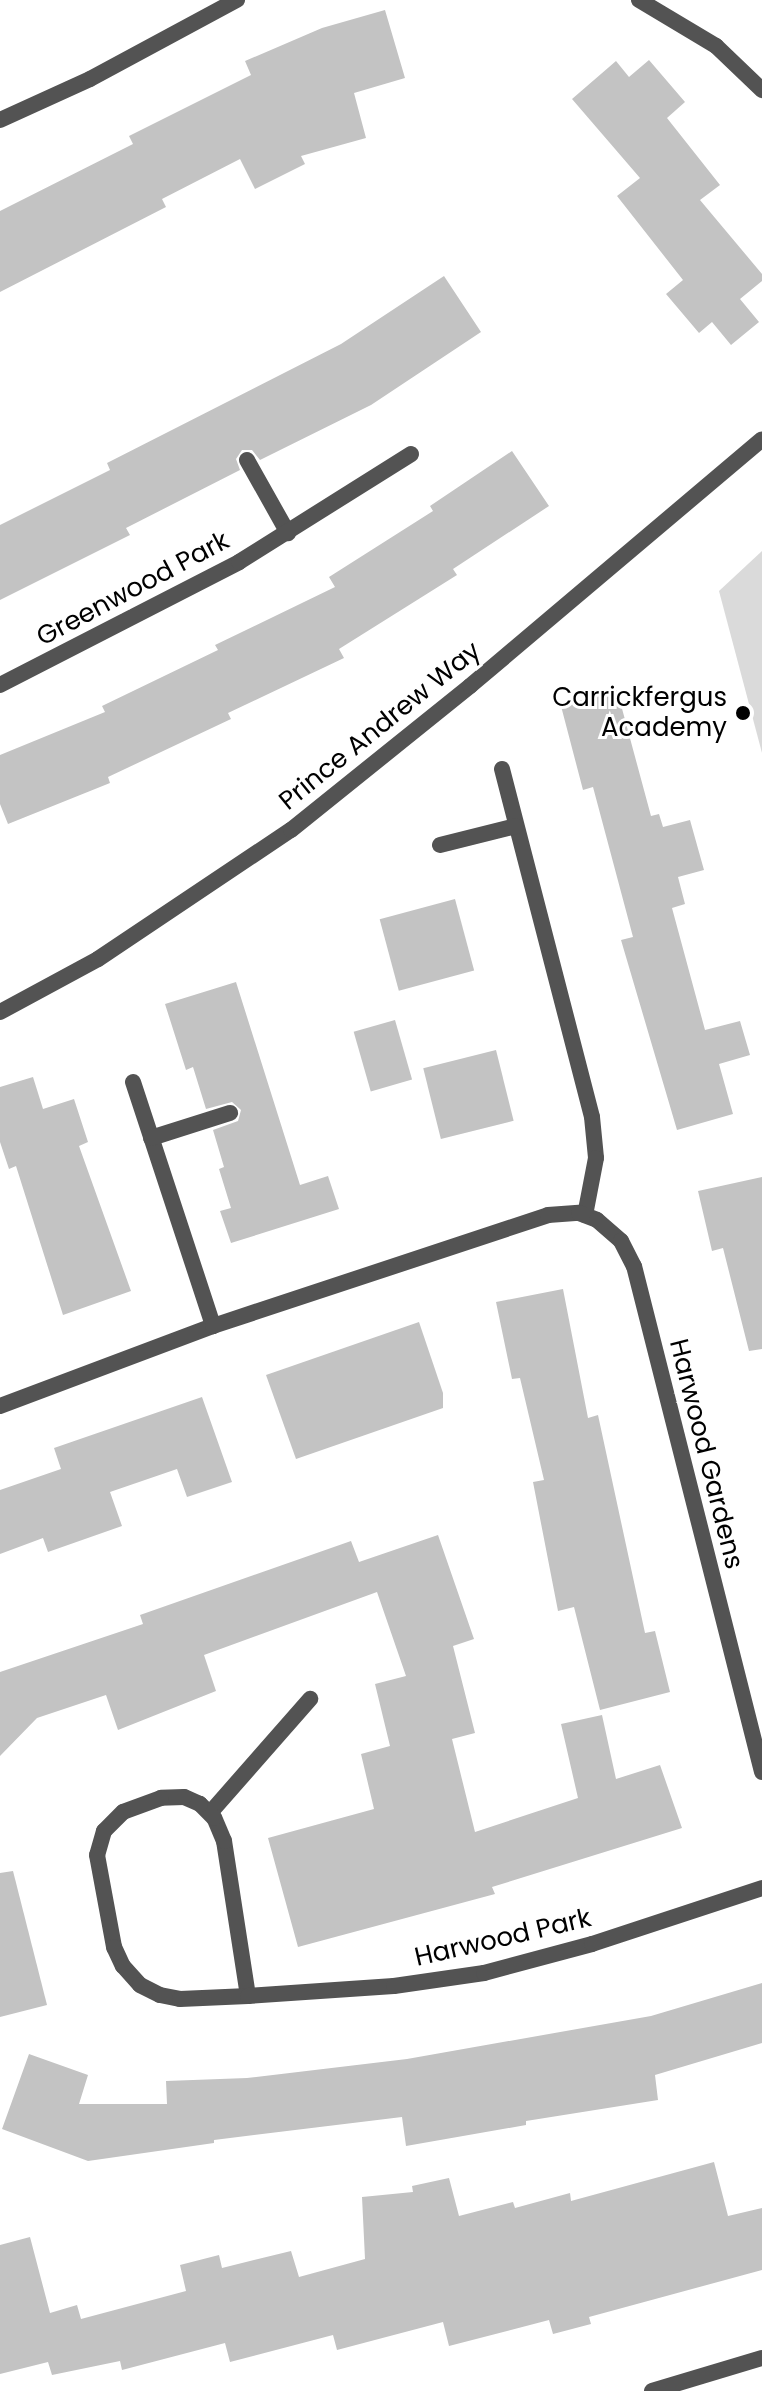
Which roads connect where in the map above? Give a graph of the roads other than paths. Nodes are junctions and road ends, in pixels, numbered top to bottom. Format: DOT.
graph roads {
  1 [pos="237,0"];
  2 [pos="639,0"];
  3 [pos="762,90"];
  4 [pos="0,120"];
  5 [pos="762,439"];
  6 [pos="411,454"];
  7 [pos="247,460"];
  8 [pos="288,533"];
  9 [pos="0,685"];
  10 [pos="502,769"];
  11 [pos="516,826"];
  12 [pos="440,845"];
  13 [pos="0,1012"];
  14 [pos="133,1082"];
  15 [pos="230,1113"];
  16 [pos="151,1138"];
  17 [pos="585,1215"];
  18 [pos="213,1326"];
  19 [pos="0,1406"];
  20 [pos="310,1699"];
  21 [pos="762,1772"];
  22 [pos="210,1813"];
  23 [pos="762,1888"];
  24 [pos="248,1996"];
  25 [pos="762,2358"];
  26 [pos="652,2391"];
  1 -- 4 [label="street"];
  2 -- 3 [label="street"];
  5 -- 13 [label="street, Prince Andrew Way"];
  6 -- 8 [label="street, Greenwood Park"];
  7 -- 8 [label="street"];
  8 -- 9 [label="street, Greenwood Park"];
  10 -- 11 [label="street"];
  11 -- 12 [label="street"];
  11 -- 17 [label="street"];
  14 -- 16 [label="street"];
  15 -- 16 [label="street"];
  16 -- 18 [label="street"];
  17 -- 18 [label="street"];
  17 -- 21 [label="street, Harwood Gardens"];
  18 -- 19 [label="street"];
  20 -- 22 [label="street"];
  22 -- 24 [label="street"];
  22 -- 24 [label="street, Harwood Park"];
  23 -- 24 [label="street, Harwood Park"];
  25 -- 26 [label="street"];
}
